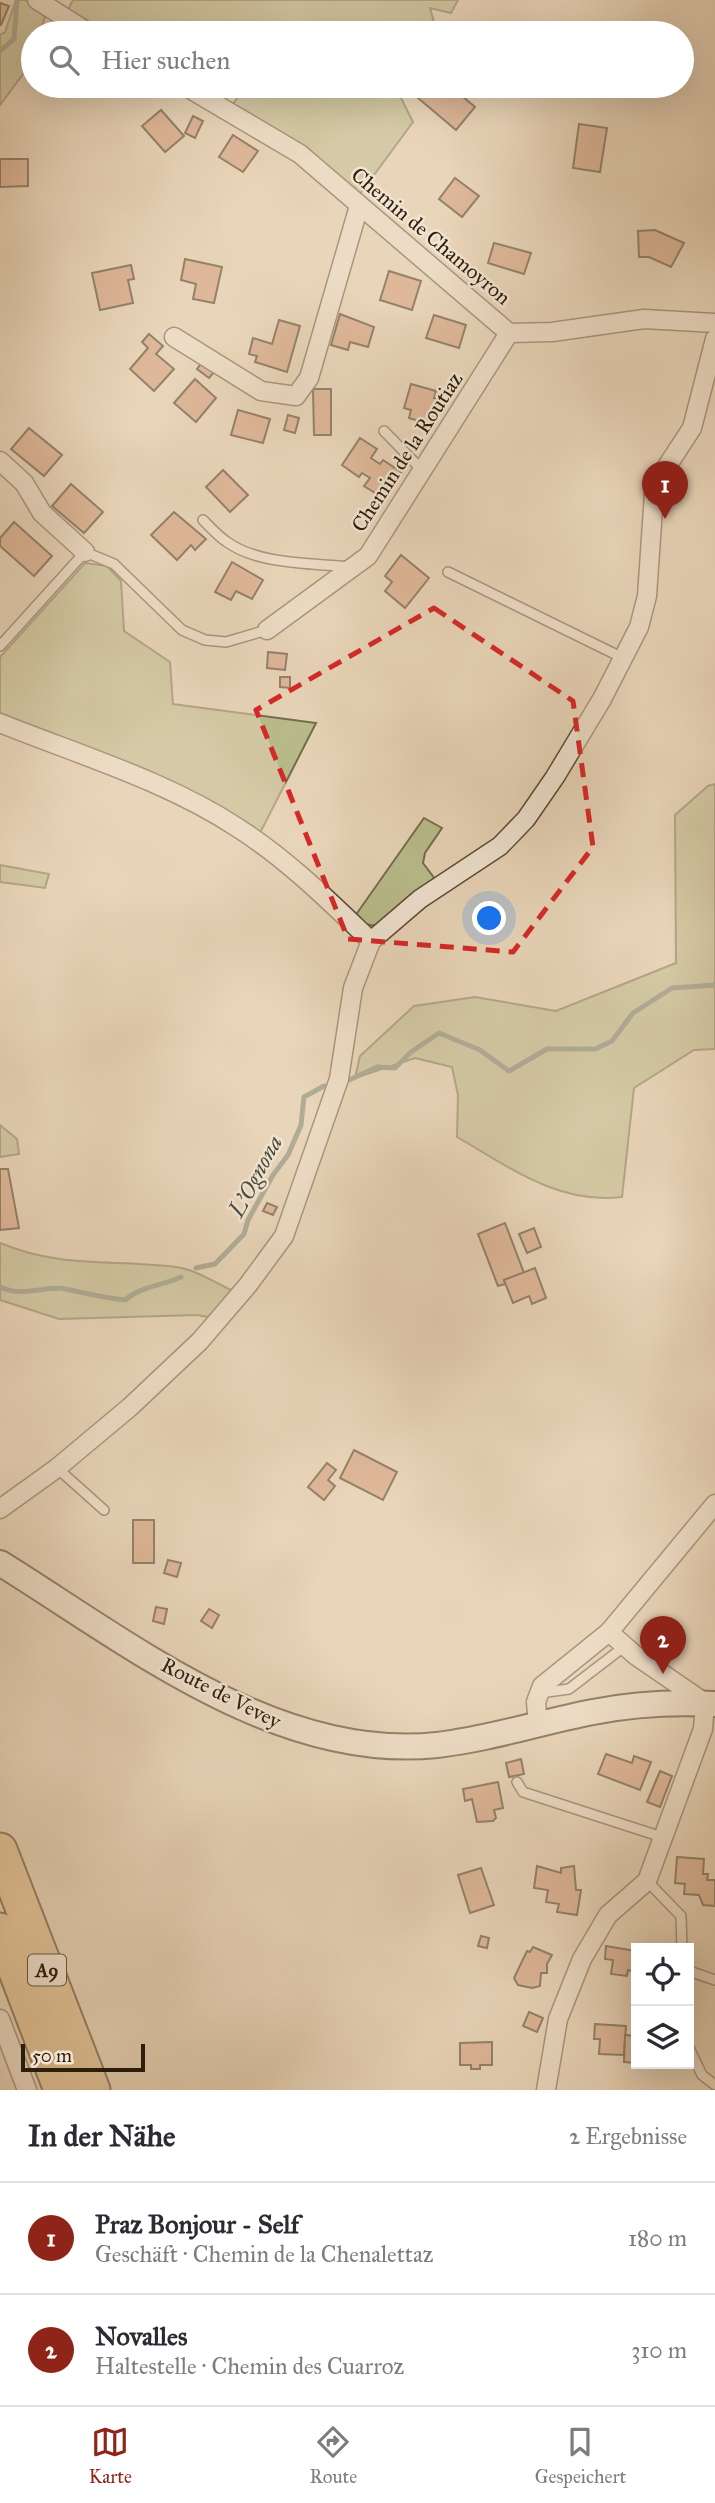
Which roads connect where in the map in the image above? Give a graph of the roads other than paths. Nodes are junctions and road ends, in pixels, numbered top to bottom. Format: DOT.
graph roads {
  1 [pos="37,0"];
  2 [pos="70,21"];
  3 [pos="205,98"];
  4 [pos="359,206"];
  5 [pos="715,323"];
  6 [pos="509,333"];
  7 [pos="174,337"];
  8 [pos="715,339"];
  9 [pos="384,431"];
  10 [pos="0,461"];
  11 [pos="424,472"];
  12 [pos="203,520"];
  13 [pos="85,552"];
  14 [pos="349,567"];
  15 [pos="448,572"];
  16 [pos="267,630"];
  17 [pos="0,646"];
  18 [pos="623,658"];
  19 [pos="0,723"];
  20 [pos="371,942"];
  21 [pos="57,1468"];
  22 [pos="715,1504"];
  23 [pos="0,1509"];
  24 [pos="104,1510"];
  25 [pos="0,1563"];
  26 [pos="609,1632"];
  27 [pos="625,1646"];
  28 [pos="537,1693"];
  29 [pos="710,1703"];
  30 [pos="538,1725"];
  31 [pos="517,1782"];
  32 [pos="662,1837"];
  33 [pos="0,1850"];
  34 [pos="648,1881"];
  35 [pos="0,1930"];
  36 [pos="682,1943"];
  37 [pos="694,1973"];
  38 [pos="715,1980"];
  39 [pos="0,2019"];
  40 [pos="694,2058"];
  41 [pos="715,2085"];
  42 [pos="27,2090"];
  43 [pos="61,2090"];
  44 [pos="93,2090"];
  45 [pos="546,2090"];
  1 -- 2 [label="street"];
  3 -- 4 [label="street, Chemin de Chamoyron"];
  4 -- 6 [label="street, Chemin de Chamoyron"];
  4 -- 7 [label="street"];
  5 -- 6 [label="street, Chemin de Chamoyron"];
  6 -- 11 [label="street, Chemin de la Routiaz"];
  8 -- 18 [label="street"];
  9 -- 11 [label="lane"];
  10 -- 13 [label="street, Chemin de la Routiaz"];
  11 -- 14 [label="street, Chemin de la Routiaz"];
  12 -- 14 [label="lane"];
  13 -- 16 [label="lane, Chemin de la Routiaz"];
  13 -- 17 [label="lane"];
  14 -- 16 [label="street, Chemin de la Routiaz"];
  15 -- 18 [label="lane"];
  18 -- 20 [label="street"];
  19 -- 20 [label="street"];
  20 -- 21 [label="street"];
  21 -- 23 [label="street"];
  21 -- 24 [label="lane"];
  22 -- 26 [label="street"];
  25 -- 30 [label="street, Route de Vevey"];
  26 -- 27 [label="street"];
  26 -- 28 [label="street"];
  27 -- 28 [label="lane"];
  27 -- 29 [label="street"];
  28 -- 30 [label="street"];
  29 -- 30 [label="street, Route de Vevey"];
  29 -- 32 [label="street"];
  31 -- 32 [label="lane"];
  32 -- 34 [label="street"];
  33 -- 44 [label="highway, A9"];
  34 -- 36 [label="lane"];
  34 -- 45 [label="street"];
  35 -- 43 [label="highway, A9"];
  37 -- 38 [label="lane"];
  39 -- 42 [label="street"];
  40 -- 41 [label="lane"];
}
